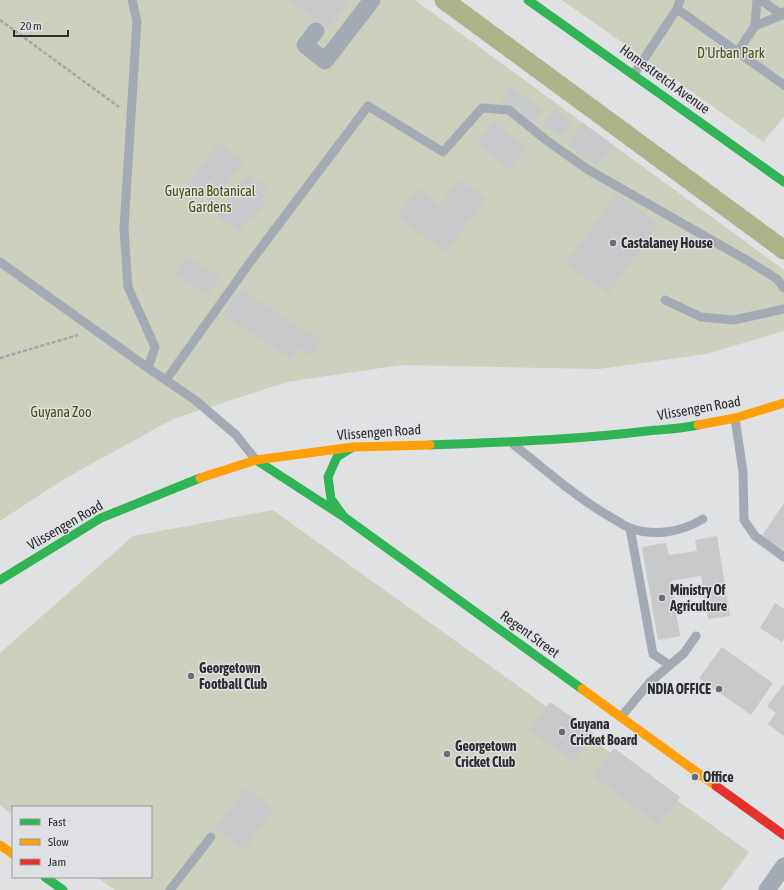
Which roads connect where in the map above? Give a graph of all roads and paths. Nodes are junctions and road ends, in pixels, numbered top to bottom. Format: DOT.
graph roads {
  1 [pos="132,0"];
  2 [pos="372,0"];
  3 [pos="528,0"];
  4 [pos="757,0"];
  5 [pos="761,0"];
  6 [pos="678,4"];
  7 [pos="783,14"];
  8 [pos="0,20"];
  9 [pos="755,26"];
  10 [pos="316,31"];
  11 [pos="738,51"];
  12 [pos="634,74"];
  13 [pos="784,85"];
  14 [pos="131,116"];
  15 [pos="783,180"];
  16 [pos="0,262"];
  17 [pos="784,288"];
  18 [pos="665,300"];
  19 [pos="784,309"];
  20 [pos="94,330"];
  21 [pos="0,358"];
  22 [pos="148,368"];
  23 [pos="166,380"];
  24 [pos="784,403"];
  25 [pos="735,418"];
  26 [pos="510,442"];
  27 [pos="353,447"];
  28 [pos="256,460"];
  29 [pos="344,517"];
  30 [pos="703,519"];
  31 [pos="630,528"];
  32 [pos="784,557"];
  33 [pos="0,580"];
  34 [pos="696,636"];
  35 [pos="668,664"];
  36 [pos="621,717"];
  37 [pos="784,835"];
  38 [pos="211,837"];
  39 [pos="0,845"];
  40 [pos="12,853"];
  41 [pos="784,866"];
  42 [pos="46,878"];
  43 [pos="63,890"];
  44 [pos="170,890"];
  45 [pos="767,890"];
  1 -- 14 [label="lane"];
  2 -- 10 [label="street"];
  3 -- 12 [label="main road, Homestretch Avenue"];
  4 -- 9 [label="lane"];
  5 -- 7 [label="lane"];
  6 -- 11 [label="lane"];
  6 -- 12 [label="lane"];
  7 -- 9 [label="lane"];
  8 -- 14 [label="path"];
  9 -- 11 [label="lane"];
  11 -- 13 [label="lane"];
  12 -- 15 [label="main road, Homestretch Avenue"];
  14 -- 22 [label="lane"];
  16 -- 20 [label="lane"];
  17 -- 23 [label="lane"];
  18 -- 19 [label="lane"];
  20 -- 21 [label="path"];
  20 -- 22 [label="lane"];
  22 -- 23 [label="lane"];
  23 -- 28 [label="lane"];
  24 -- 25 [label="main road, Vlissengen Road"];
  25 -- 26 [label="main road, Vlissengen Road"];
  25 -- 32 [label="lane"];
  26 -- 27 [label="main road, Vlissengen Road"];
  26 -- 31 [label="lane"];
  27 -- 28 [label="main road, Vlissengen Road"];
  27 -- 29 [label="main road"];
  28 -- 29 [label="main road, Regent Street"];
  28 -- 33 [label="main road, Vlissengen Road"];
  29 -- 36 [label="main road, Regent Street"];
  30 -- 31 [label="lane"];
  31 -- 35 [label="lane"];
  34 -- 35 [label="lane"];
  35 -- 36 [label="lane"];
  36 -- 37 [label="main road, Regent Street"];
  38 -- 44 [label="lane"];
  39 -- 40 [label="main road"];
  41 -- 45 [label="street"];
  42 -- 43 [label="main road"];
}
